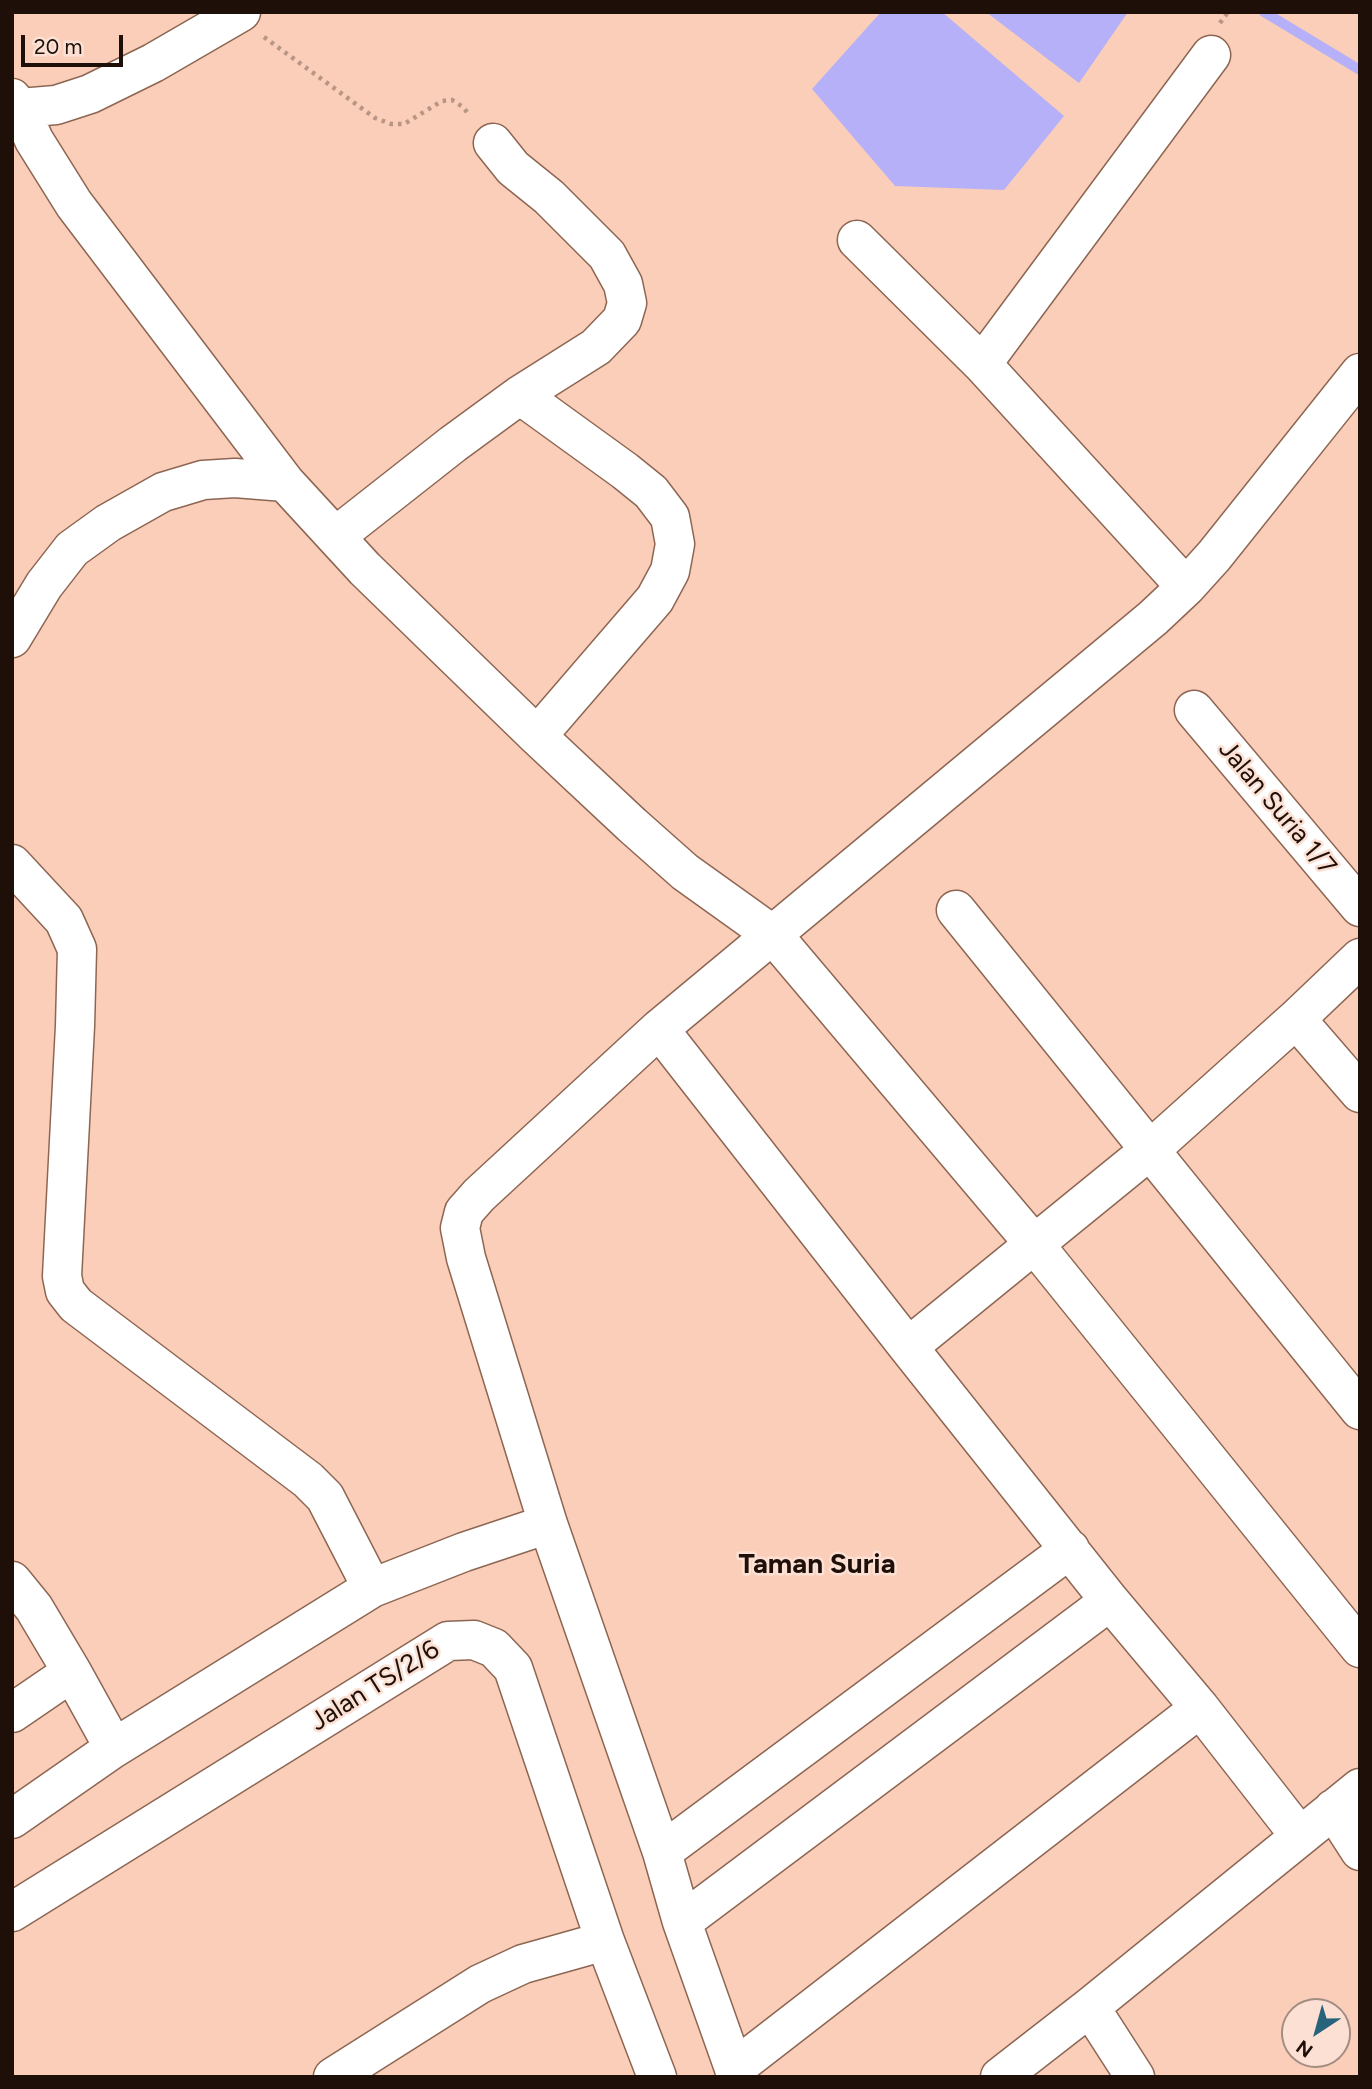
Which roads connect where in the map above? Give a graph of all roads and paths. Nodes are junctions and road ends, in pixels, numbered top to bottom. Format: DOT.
graph roads {
  1 [pos="1228,12"];
  2 [pos="238,14"];
  3 [pos="1216,38"];
  4 [pos="16,103"];
  5 [pos="494,143"];
  6 [pos="857,240"];
  7 [pos="982,364"];
  8 [pos="1359,376"];
  9 [pos="520,395"];
  10 [pos="285,482"];
  11 [pos="336,536"];
  12 [pos="1186,587"];
  13 [pos="12,638"];
  14 [pos="1194,710"];
  15 [pos="537,736"];
  16 [pos="12,864"];
  17 [pos="1360,907"];
  18 [pos="956,910"];
  19 [pos="773,935"];
  20 [pos="1360,958"];
  21 [pos="1296,1019"];
  22 [pos="659,1029"];
  23 [pos="1360,1093"];
  24 [pos="1150,1150"];
  25 [pos="1035,1245"];
  26 [pos="908,1347"];
  27 [pos="1360,1410"];
  28 [pos="548,1524"];
  29 [pos="1070,1549"];
  30 [pos="12,1581"];
  31 [pos="372,1588"];
  32 [pos="1111,1601"];
  33 [pos="1360,1648"];
  34 [pos="72,1672"];
  35 [pos="1200,1708"];
  36 [pos="12,1713"];
  37 [pos="114,1748"];
  38 [pos="1346,1798"];
  39 [pos="12,1819"];
  40 [pos="1299,1835"];
  41 [pos="1360,1851"];
  42 [pos="662,1852"];
  43 [pos="12,1912"];
  44 [pos="682,1922"];
  45 [pos="605,1941"];
  46 [pos="1090,2007"];
  47 [pos="735,2073"];
  48 [pos="333,2077"];
  49 [pos="657,2077"];
  50 [pos="1000,2077"];
  51 [pos="1135,2077"];
  1 -- 3 [label="path"];
  2 -- 4 [label="street"];
  2 -- 5 [label="path"];
  3 -- 7 [label="street"];
  4 -- 10 [label="street"];
  5 -- 9 [label="street"];
  6 -- 7 [label="street"];
  7 -- 12 [label="street"];
  8 -- 12 [label="street"];
  9 -- 11 [label="street"];
  9 -- 15 [label="street"];
  10 -- 11 [label="street"];
  10 -- 13 [label="street"];
  11 -- 15 [label="street"];
  12 -- 19 [label="street"];
  14 -- 17 [label="street, Jalan Suria 1/7"];
  15 -- 19 [label="street"];
  16 -- 31 [label="street"];
  18 -- 24 [label="street"];
  19 -- 22 [label="street"];
  19 -- 25 [label="street"];
  20 -- 21 [label="street"];
  21 -- 23 [label="street"];
  21 -- 24 [label="street"];
  22 -- 26 [label="street"];
  22 -- 28 [label="street"];
  24 -- 25 [label="street"];
  24 -- 27 [label="street"];
  25 -- 26 [label="street"];
  25 -- 33 [label="street"];
  26 -- 29 [label="street"];
  28 -- 31 [label="street"];
  28 -- 42 [label="street"];
  29 -- 32 [label="street"];
  29 -- 42 [label="street"];
  30 -- 34 [label="street"];
  31 -- 37 [label="street"];
  32 -- 35 [label="street"];
  32 -- 44 [label="street"];
  34 -- 36 [label="street"];
  34 -- 37 [label="street"];
  35 -- 40 [label="street"];
  35 -- 47 [label="street"];
  37 -- 39 [label="street"];
  38 -- 40 [label="street"];
  38 -- 41 [label="street"];
  40 -- 46 [label="street"];
  42 -- 44 [label="street"];
  43 -- 45 [label="street, Jalan TS/2/6"];
  44 -- 47 [label="street"];
  45 -- 48 [label="street"];
  45 -- 49 [label="street, Jalan TS/2/6"];
  46 -- 50 [label="street"];
  46 -- 51 [label="street"];
}
